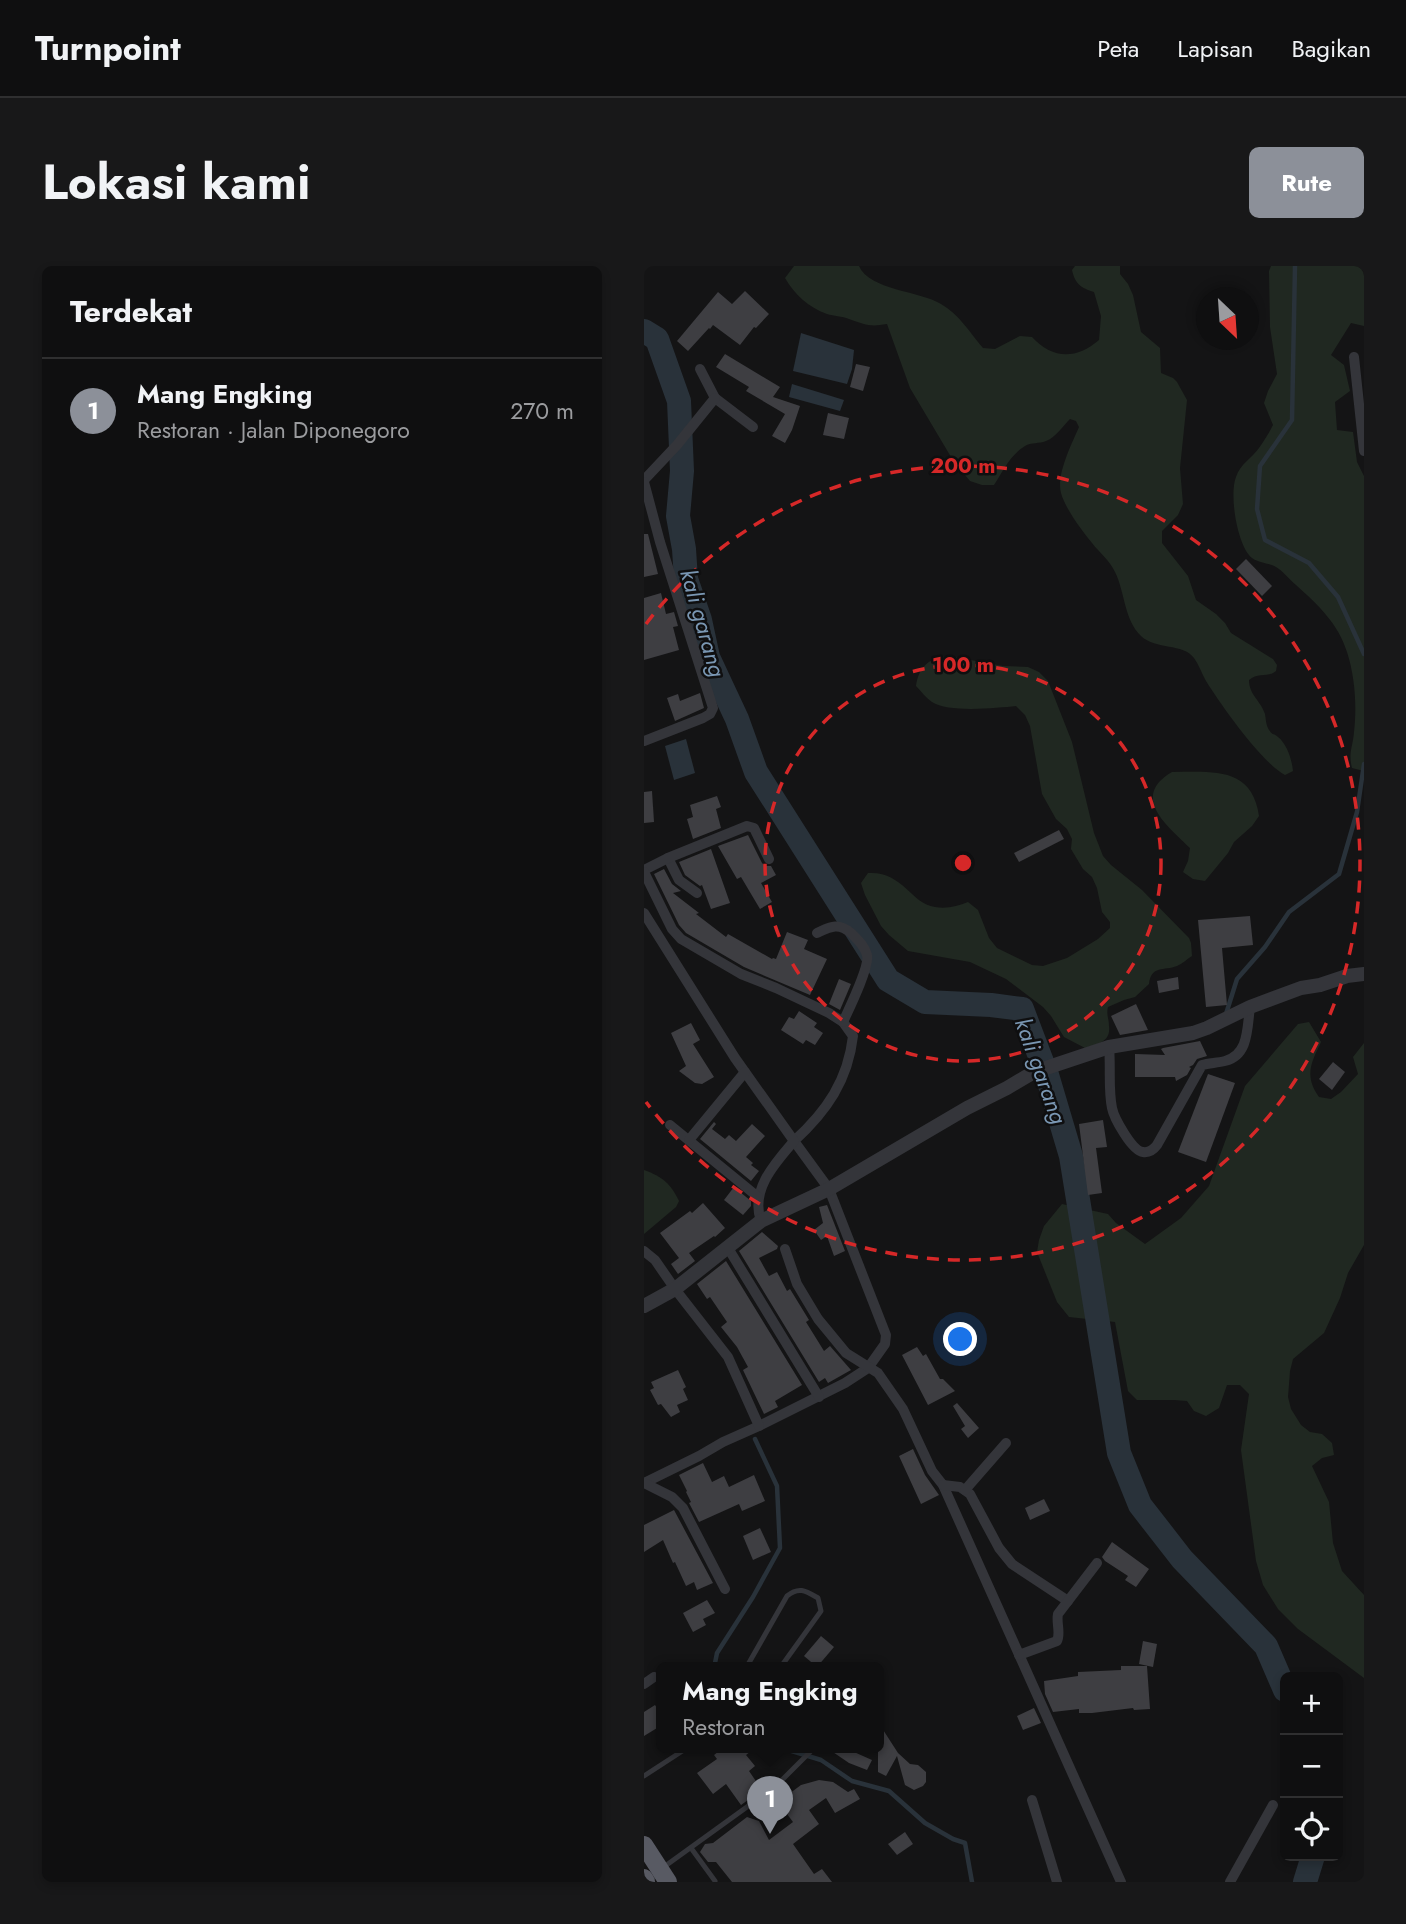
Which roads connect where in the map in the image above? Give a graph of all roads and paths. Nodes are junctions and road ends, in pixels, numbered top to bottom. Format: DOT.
graph roads {
  1 [pos="1354,358"];
  2 [pos="700,369"];
  3 [pos="715,398"];
  4 [pos="753,427"];
  5 [pos="1364,451"];
  6 [pos="644,481"];
  7 [pos="644,741"];
  8 [pos="668,858"];
  9 [pos="769,859"];
  10 [pos="644,871"];
  11 [pos="697,893"];
  12 [pos="644,913"];
  13 [pos="817,933"];
  14 [pos="1364,974"];
  15 [pos="1250,1007"];
  16 [pos="843,1022"];
  17 [pos="1110,1052"];
  18 [pos="745,1072"];
  19 [pos="670,1125"];
  20 [pos="688,1140"];
  21 [pos="794,1141"];
  22 [pos="829,1189"];
  23 [pos="758,1198"];
  24 [pos="761,1221"];
  25 [pos="728,1248"];
  26 [pos="785,1249"];
  27 [pos="644,1251"];
  28 [pos="675,1289"];
  29 [pos="644,1306"];
  30 [pos="868,1368"];
  31 [pos="819,1397"];
  32 [pos="759,1426"];
  33 [pos="1006,1443"];
  34 [pos="644,1483"];
  35 [pos="943,1485"];
  36 [pos="965,1490"];
  37 [pos="1097,1563"];
  38 [pos="725,1588"];
  39 [pos="1068,1601"];
  40 [pos="1019,1655"];
  41 [pos="749,1662"];
  42 [pos="784,1662"];
  43 [pos="654,1677"];
  44 [pos="644,1684"];
  45 [pos="679,1753"];
  46 [pos="810,1753"];
  47 [pos="644,1776"];
  48 [pos="1032,1800"];
  49 [pos="1273,1805"];
  50 [pos="644,1845"];
  51 [pos="691,1849"];
  52 [pos="654,1879"];
  53 [pos="715,1881"];
  54 [pos="1057,1882"];
  55 [pos="1121,1882"];
  56 [pos="1230,1882"];
  1 -- 5 [label="street"];
  2 -- 3 [label="street"];
  3 -- 4 [label="street"];
  3 -- 6 [label="street"];
  6 -- 7 [label="street"];
  8 -- 9 [label="street"];
  8 -- 10 [label="street"];
  8 -- 11 [label="street"];
  10 -- 16 [label="street"];
  12 -- 18 [label="street"];
  13 -- 16 [label="street"];
  14 -- 15 [label="street"];
  15 -- 17 [label="street"];
  15 -- 17 [label="street"];
  16 -- 21 [label="street"];
  17 -- 22 [label="street"];
  18 -- 20 [label="street"];
  18 -- 21 [label="street"];
  19 -- 20 [label="street"];
  20 -- 23 [label="street"];
  21 -- 22 [label="street"];
  21 -- 23 [label="street"];
  22 -- 24 [label="street"];
  22 -- 30 [label="street"];
  23 -- 24 [label="street"];
  24 -- 25 [label="street"];
  25 -- 28 [label="street"];
  25 -- 31 [label="street"];
  26 -- 30 [label="street"];
  27 -- 28 [label="street"];
  28 -- 29 [label="street"];
  28 -- 32 [label="street"];
  30 -- 31 [label="street"];
  30 -- 35 [label="street"];
  31 -- 32 [label="street"];
  32 -- 34 [label="street"];
  33 -- 36 [label="street"];
  34 -- 38 [label="street"];
  35 -- 36 [label="street"];
  35 -- 40 [label="street"];
  36 -- 39 [label="street"];
  37 -- 39 [label="street"];
  39 -- 40 [label="street"];
  40 -- 55 [label="street"];
  41 -- 42 [label="lane"];
  43 -- 44 [label="street"];
  45 -- 47 [label="lane"];
  46 -- 51 [label="lane"];
  48 -- 54 [label="street"];
  49 -- 56 [label="street"];
  50 -- 52 [label="highway"];
  51 -- 52 [label="lane"];
  51 -- 53 [label="lane"];
}
